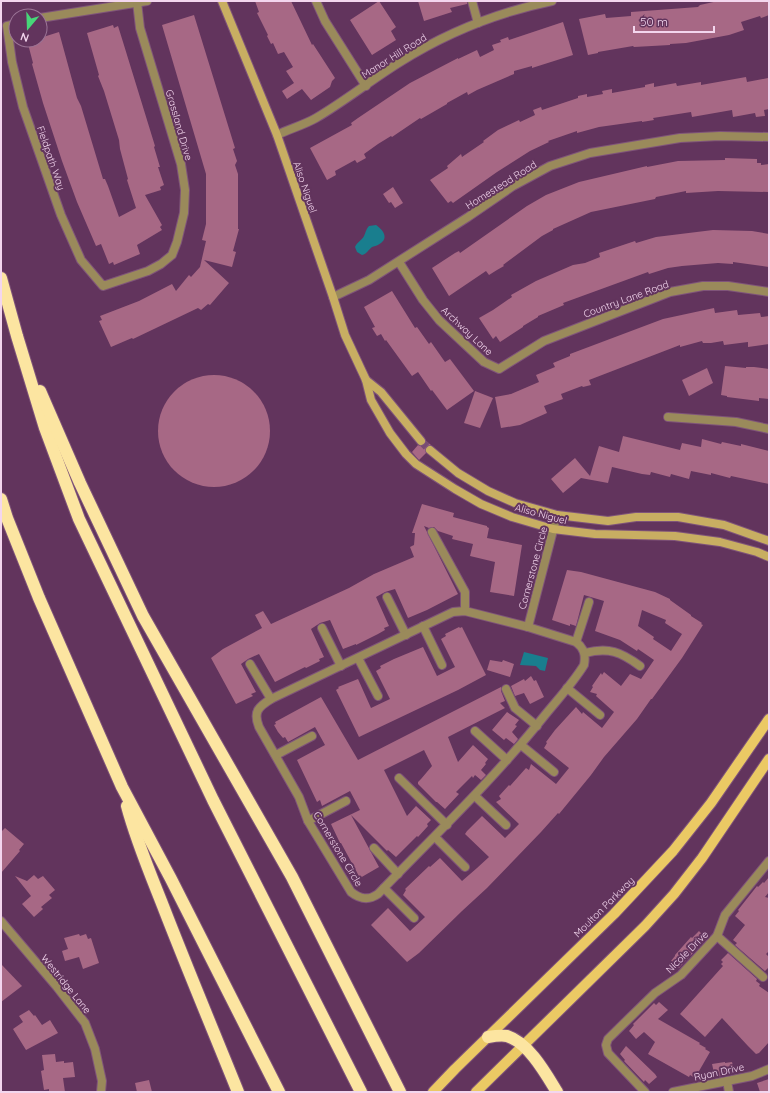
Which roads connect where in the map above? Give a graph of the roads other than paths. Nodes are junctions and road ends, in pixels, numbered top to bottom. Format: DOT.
graph roads {
  1 [pos="147,1"];
  2 [pos="222,1"];
  3 [pos="316,1"];
  4 [pos="472,1"];
  5 [pos="552,1"];
  6 [pos="137,2"];
  7 [pos="48,17"];
  8 [pos="478,24"];
  9 [pos="10,48"];
  10 [pos="366,86"];
  11 [pos="276,135"];
  12 [pos="769,137"];
  13 [pos="400,262"];
  14 [pos="1,278"];
  15 [pos="104,286"];
  16 [pos="769,292"];
  17 [pos="333,297"];
  18 [pos="17,336"];
  19 [pos="500,369"];
  20 [pos="366,380"];
  21 [pos="668,417"];
  22 [pos="769,429"];
  23 [pos="421,441"];
  24 [pos="430,450"];
  25 [pos="488,491"];
  26 [pos="1,499"];
  27 [pos="481,504"];
  28 [pos="557,515"];
  29 [pos="553,529"];
  30 [pos="432,532"];
  31 [pos="769,541"];
  32 [pos="769,557"];
  33 [pos="387,597"];
  34 [pos="589,602"];
  35 [pos="465,611"];
  36 [pos="423,626"];
  37 [pos="528,626"];
  38 [pos="322,628"];
  39 [pos="406,635"];
  40 [pos="576,642"];
  41 [pos="585,653"];
  42 [pos="358,658"];
  43 [pos="250,664"];
  44 [pos="442,665"];
  45 [pos="341,666"];
  46 [pos="640,666"];
  47 [pos="567,688"];
  48 [pos="506,689"];
  49 [pos="378,696"];
  50 [pos="271,699"];
  51 [pos="600,715"];
  52 [pos="769,719"];
  53 [pos="537,726"];
  54 [pos="475,730"];
  55 [pos="312,736"];
  56 [pos="521,744"];
  57 [pos="276,755"];
  58 [pos="769,759"];
  59 [pos="507,760"];
  60 [pos="554,772"];
  61 [pos="399,778"];
  62 [pos="122,787"];
  63 [pos="475,796"];
  64 [pos="346,801"];
  65 [pos="308,821"];
  66 [pos="447,825"];
  67 [pos="506,825"];
  68 [pos="435,837"];
  69 [pos="374,848"];
  70 [pos="769,861"];
  71 [pos="465,867"];
  72 [pos="398,874"];
  73 [pos="384,888"];
  74 [pos="414,918"];
  75 [pos="1,921"];
  76 [pos="717,936"];
  77 [pos="763,977"];
  78 [pos="488,1037"];
  79 [pos="523,1046"];
  80 [pos="769,1069"];
  81 [pos="726,1081"];
  82 [pos="101,1092"];
  83 [pos="238,1092"];
  84 [pos="279,1092"];
  85 [pos="361,1092"];
  86 [pos="400,1092"];
  87 [pos="433,1092"];
  88 [pos="476,1092"];
  89 [pos="557,1092"];
  90 [pos="645,1092"];
  91 [pos="673,1092"];
  92 [pos="729,1092"];
  1 -- 6 [label="street"];
  2 -- 11 [label="street, Aliso Niguel"];
  3 -- 10 [label="street"];
  4 -- 8 [label="street"];
  5 -- 8 [label="street, Manor Hill Road"];
  6 -- 7 [label="street"];
  6 -- 15 [label="street, Grassland Drive"];
  8 -- 10 [label="street, Manor Hill Road"];
  9 -- 15 [label="street, Fieldpath Way"];
  10 -- 11 [label="street, Manor Hill Road"];
  11 -- 17 [label="street, Aliso Niguel"];
  12 -- 13 [label="street, Homestead Road"];
  13 -- 17 [label="street, Homestead Road"];
  13 -- 19 [label="street, Archway Lane"];
  14 -- 18 [label="highway"];
  16 -- 19 [label="street, Country Lane Road"];
  17 -- 20 [label="street, Aliso Niguel"];
  18 -- 85 [label="highway"];
  18 -- 86 [label="highway"];
  20 -- 23 [label="street, Aliso Niguel"];
  20 -- 27 [label="street, Aliso Niguel"];
  21 -- 22 [label="street"];
  24 -- 25 [label="street, Aliso Niguel"];
  25 -- 27 [label="street"];
  25 -- 28 [label="street, Aliso Niguel"];
  26 -- 62 [label="highway"];
  27 -- 29 [label="street, Aliso Niguel"];
  28 -- 29 [label="street, Cornerstone Circle"];
  28 -- 31 [label="street, Aliso Niguel"];
  29 -- 32 [label="street, Aliso Niguel"];
  29 -- 37 [label="street, Cornerstone Circle"];
  30 -- 35 [label="street"];
  33 -- 39 [label="street"];
  34 -- 40 [label="street"];
  35 -- 36 [label="street, Cornerstone Circle"];
  35 -- 37 [label="street, Cornerstone Circle"];
  36 -- 39 [label="street, Cornerstone Circle"];
  36 -- 44 [label="street"];
  37 -- 40 [label="street, Cornerstone Circle"];
  38 -- 45 [label="street"];
  39 -- 42 [label="street, Cornerstone Circle"];
  40 -- 41 [label="street"];
  41 -- 46 [label="street"];
  41 -- 47 [label="street, Cornerstone Circle"];
  42 -- 45 [label="street, Cornerstone Circle"];
  42 -- 49 [label="street"];
  43 -- 50 [label="street"];
  45 -- 50 [label="street, Cornerstone Circle"];
  47 -- 51 [label="street"];
  47 -- 53 [label="street, Cornerstone Circle"];
  48 -- 53 [label="street"];
  50 -- 57 [label="street, Cornerstone Circle"];
  52 -- 78 [label="main road, Moulton Parkway"];
  53 -- 56 [label="street, Cornerstone Circle"];
  54 -- 59 [label="street"];
  55 -- 57 [label="street"];
  56 -- 59 [label="street, Cornerstone Circle"];
  56 -- 60 [label="street"];
  57 -- 65 [label="street, Cornerstone Circle"];
  58 -- 79 [label="main road"];
  59 -- 63 [label="street, Cornerstone Circle"];
  61 -- 66 [label="street"];
  62 -- 83 [label="highway"];
  62 -- 84 [label="highway"];
  63 -- 66 [label="street, Cornerstone Circle"];
  63 -- 67 [label="street"];
  64 -- 65 [label="street"];
  65 -- 73 [label="street, Cornerstone Circle"];
  66 -- 68 [label="street, Cornerstone Circle"];
  68 -- 71 [label="street"];
  68 -- 72 [label="street, Cornerstone Circle"];
  69 -- 72 [label="street"];
  70 -- 76 [label="street, Nicole Drive"];
  72 -- 73 [label="street, Cornerstone Circle"];
  73 -- 74 [label="street"];
  75 -- 82 [label="street, Westridge Lane"];
  76 -- 77 [label="street"];
  76 -- 90 [label="street, Nicole Drive"];
  78 -- 79 [label="highway"];
  78 -- 87 [label="main road, Moulton Parkway"];
  79 -- 88 [label="main road"];
  79 -- 89 [label="highway"];
  80 -- 81 [label="street, Ryan Drive"];
  81 -- 91 [label="street, Ryan Drive"];
  81 -- 92 [label="street"];
}
